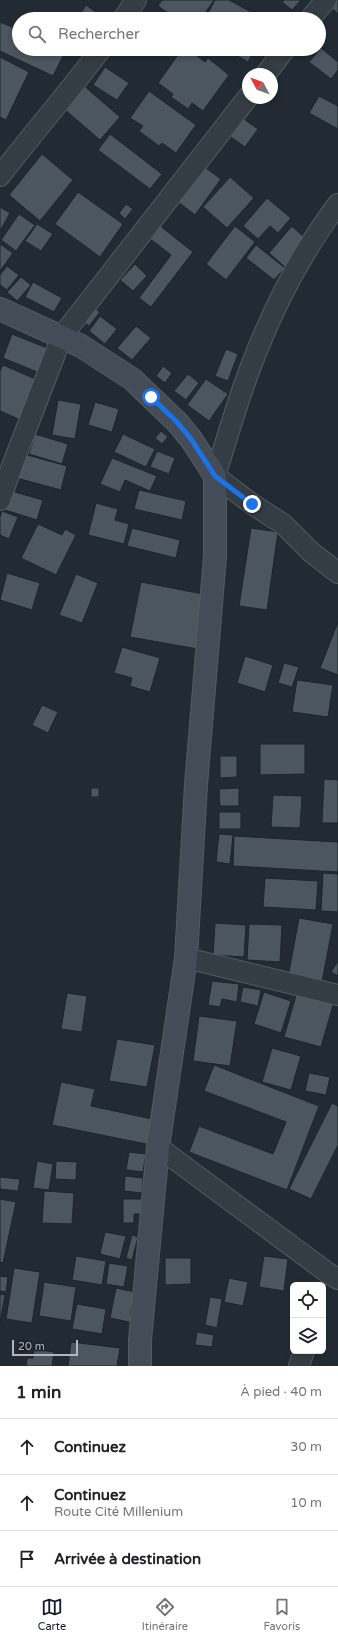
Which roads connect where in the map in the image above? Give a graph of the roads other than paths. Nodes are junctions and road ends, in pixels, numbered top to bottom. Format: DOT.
graph roads {
  1 [pos="136,0"];
  2 [pos="326,0"];
  3 [pos="128,12"];
  4 [pos="316,12"];
  5 [pos="96,56"];
  6 [pos="280,56"];
  7 [pos="271,68"];
  8 [pos="242,104"];
  9 [pos="0,176"];
  10 [pos="338,204"];
  11 [pos="0,309"];
  12 [pos="62,336"];
  13 [pos="215,476"];
  14 [pos="0,500"];
  15 [pos="338,573"];
  16 [pos="186,958"];
  17 [pos="338,995"];
  18 [pos="158,1147"];
  19 [pos="330,1280"];
  20 [pos="303,1354"];
  21 [pos="140,1366"];
  22 [pos="299,1366"];
  1 -- 3 [label="street"];
  2 -- 4 [label="street"];
  5 -- 9 [label="street"];
  6 -- 7 [label="street"];
  8 -- 12 [label="street"];
  10 -- 13 [label="street"];
  11 -- 12 [label="street"];
  12 -- 13 [label="street"];
  12 -- 14 [label="street"];
  13 -- 15 [label="street"];
  13 -- 16 [label="street"];
  16 -- 17 [label="street"];
  16 -- 18 [label="street"];
  18 -- 19 [label="street"];
  18 -- 21 [label="street"];
  20 -- 22 [label="street"];
}
